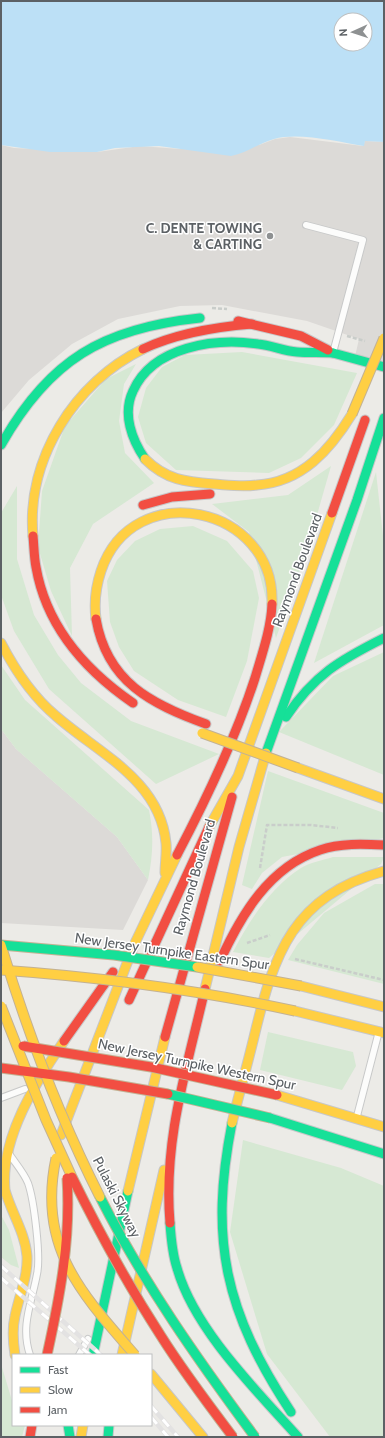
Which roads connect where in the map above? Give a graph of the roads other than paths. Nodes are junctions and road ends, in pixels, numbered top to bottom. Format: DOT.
graph roads {
  1 [pos="306,225"];
  2 [pos="210,318"];
  3 [pos="220,318"];
  4 [pos="252,324"];
  5 [pos="384,338"];
  6 [pos="333,353"];
  7 [pos="384,361"];
  8 [pos="384,367"];
  9 [pos="379,377"];
  10 [pos="366,417"];
  11 [pos="384,418"];
  12 [pos="1,445"];
  13 [pos="252,486"];
  14 [pos="136,508"];
  15 [pos="384,638"];
  16 [pos="1,643"];
  17 [pos="94,658"];
  18 [pos="111,686"];
  19 [pos="140,707"];
  20 [pos="210,725"];
  21 [pos="190,729"];
  22 [pos="228,732"];
  23 [pos="268,747"];
  24 [pos="279,750"];
  25 [pos="238,776"];
  26 [pos="384,799"];
  27 [pos="384,844"];
  28 [pos="384,871"];
  29 [pos="164,882"];
  30 [pos="140,931"];
  31 [pos="1,945"];
  32 [pos="1,970"];
  33 [pos="1,1006"];
  34 [pos="384,1007"];
  35 [pos="200,1010"];
  36 [pos="124,1011"];
  37 [pos="381,1033"];
  38 [pos="8,1044"];
  39 [pos="106,1050"];
  40 [pos="1,1068"];
  41 [pos="39,1078"];
  42 [pos="1,1098"];
  43 [pos="357,1118"];
  44 [pos="173,1127"];
  45 [pos="384,1127"];
  46 [pos="3,1146"];
  47 [pos="384,1154"];
  48 [pos="56,1158"];
  49 [pos="65,1165"];
  50 [pos="2,1166"];
  51 [pos="99,1318"];
  52 [pos="15,1354"];
  53 [pos="30,1354"];
  54 [pos="47,1354"];
  55 [pos="80,1354"];
  56 [pos="93,1354"];
  57 [pos="122,1354"];
  58 [pos="134,1354"];
  59 [pos="152,1375"];
  60 [pos="297,1420"];
  61 [pos="32,1426"];
  62 [pos="68,1426"];
  63 [pos="83,1426"];
  64 [pos="109,1426"];
  65 [pos="30,1437"];
  66 [pos="70,1437"];
  67 [pos="81,1437"];
  68 [pos="108,1437"];
  69 [pos="203,1437"];
  70 [pos="233,1437"];
  71 [pos="255,1437"];
  72 [pos="298,1437"];
  1 -- 6 [label="lane"];
  2 -- 12 [label="main road"];
  3 -- 4 [label="main road"];
  4 -- 6 [label="main road"];
  4 -- 18 [label="main road"];
  5 -- 13 [label="main road, bridge"];
  6 -- 8 [label="main road"];
  6 -- 13 [label="main road"];
  7 -- 9 [label="main road"];
  10 -- 25 [label="main road, Raymond Boulevard"];
  11 -- 23 [label="main road"];
  13 -- 14 [label="main road"];
  15 -- 23 [label="main road"];
  16 -- 29 [label="main road"];
  17 -- 18 [label="main road"];
  18 -- 19 [label="main road"];
  20 -- 29 [label="main road"];
  21 -- 26 [label="main road, bridge"];
  22 -- 24 [label="main road"];
  23 -- 35 [label="main road"];
  25 -- 36 [label="main road"];
  25 -- 51 [label="main road, Raymond Boulevard"];
  27 -- 35 [label="main road"];
  28 -- 60 [label="main road"];
  29 -- 30 [label="main road"];
  30 -- 41 [label="main road"];
  30 -- 48 [label="main road"];
  31 -- 34 [label="main road, New Jersey Turnpike Eastern Spur, bridge"];
  31 -- 71 [label="main road, Pulaski Skyway, bridge"];
  32 -- 37 [label="main road, bridge"];
  33 -- 49 [label="main road, bridge"];
  35 -- 44 [label="main road"];
  37 -- 43 [label="lane"];
  38 -- 43 [label="main road, New Jersey Turnpike Western Spur, bridge"];
  39 -- 48 [label="main road"];
  40 -- 47 [label="main road, bridge"];
  41 -- 42 [label="lane"];
  41 -- 46 [label="main road"];
  43 -- 45 [label="main road, New Jersey Turnpike Western Spur"];
  44 -- 57 [label="main road"];
  44 -- 72 [label="main road"];
  46 -- 50 [label="main road"];
  46 -- 53 [label="lane"];
  48 -- 58 [label="main road, bridge"];
  49 -- 54 [label="main road, bridge"];
  49 -- 70 [label="main road, bridge"];
  50 -- 52 [label="main road"];
  51 -- 55 [label="lane"];
  51 -- 56 [label="main road, Raymond Boulevard"];
  59 -- 69 [label="main road"];
  61 -- 65 [label="main road"];
  62 -- 66 [label="main road"];
  63 -- 67 [label="main road"];
  64 -- 68 [label="main road"];
}
